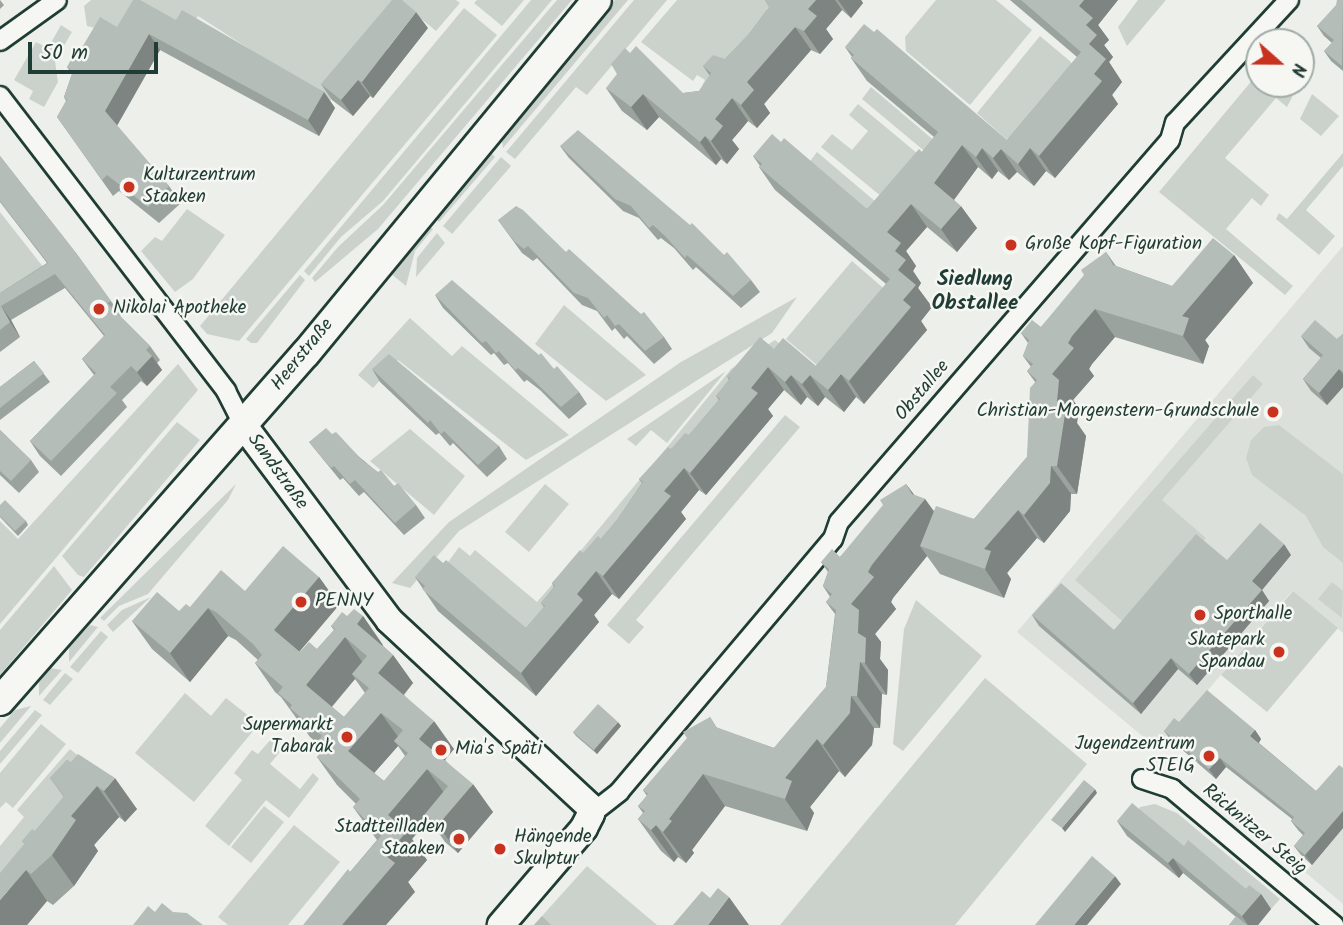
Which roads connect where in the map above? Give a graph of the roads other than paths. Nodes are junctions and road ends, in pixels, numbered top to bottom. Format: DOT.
graph roads {
  1 [pos="57,0"];
  2 [pos="597,0"];
  3 [pos="1289,0"];
  4 [pos="0,41"];
  5 [pos="0,96"];
  6 [pos="244,426"];
  7 [pos="0,701"];
  8 [pos="1142,779"];
  9 [pos="592,814"];
  10 [pos="501,925"];
  11 [pos="1334,925"];
  1 -- 4 [label="street"];
  2 -- 6 [label="main road, Heerstraße"];
  3 -- 9 [label="street, Obstallee"];
  5 -- 6 [label="street, Sandstraße"];
  6 -- 7 [label="main road, Heerstraße"];
  6 -- 9 [label="street, Sandstraße"];
  8 -- 11 [label="street, Räcknitzer Steig"];
  9 -- 10 [label="street"];
}
